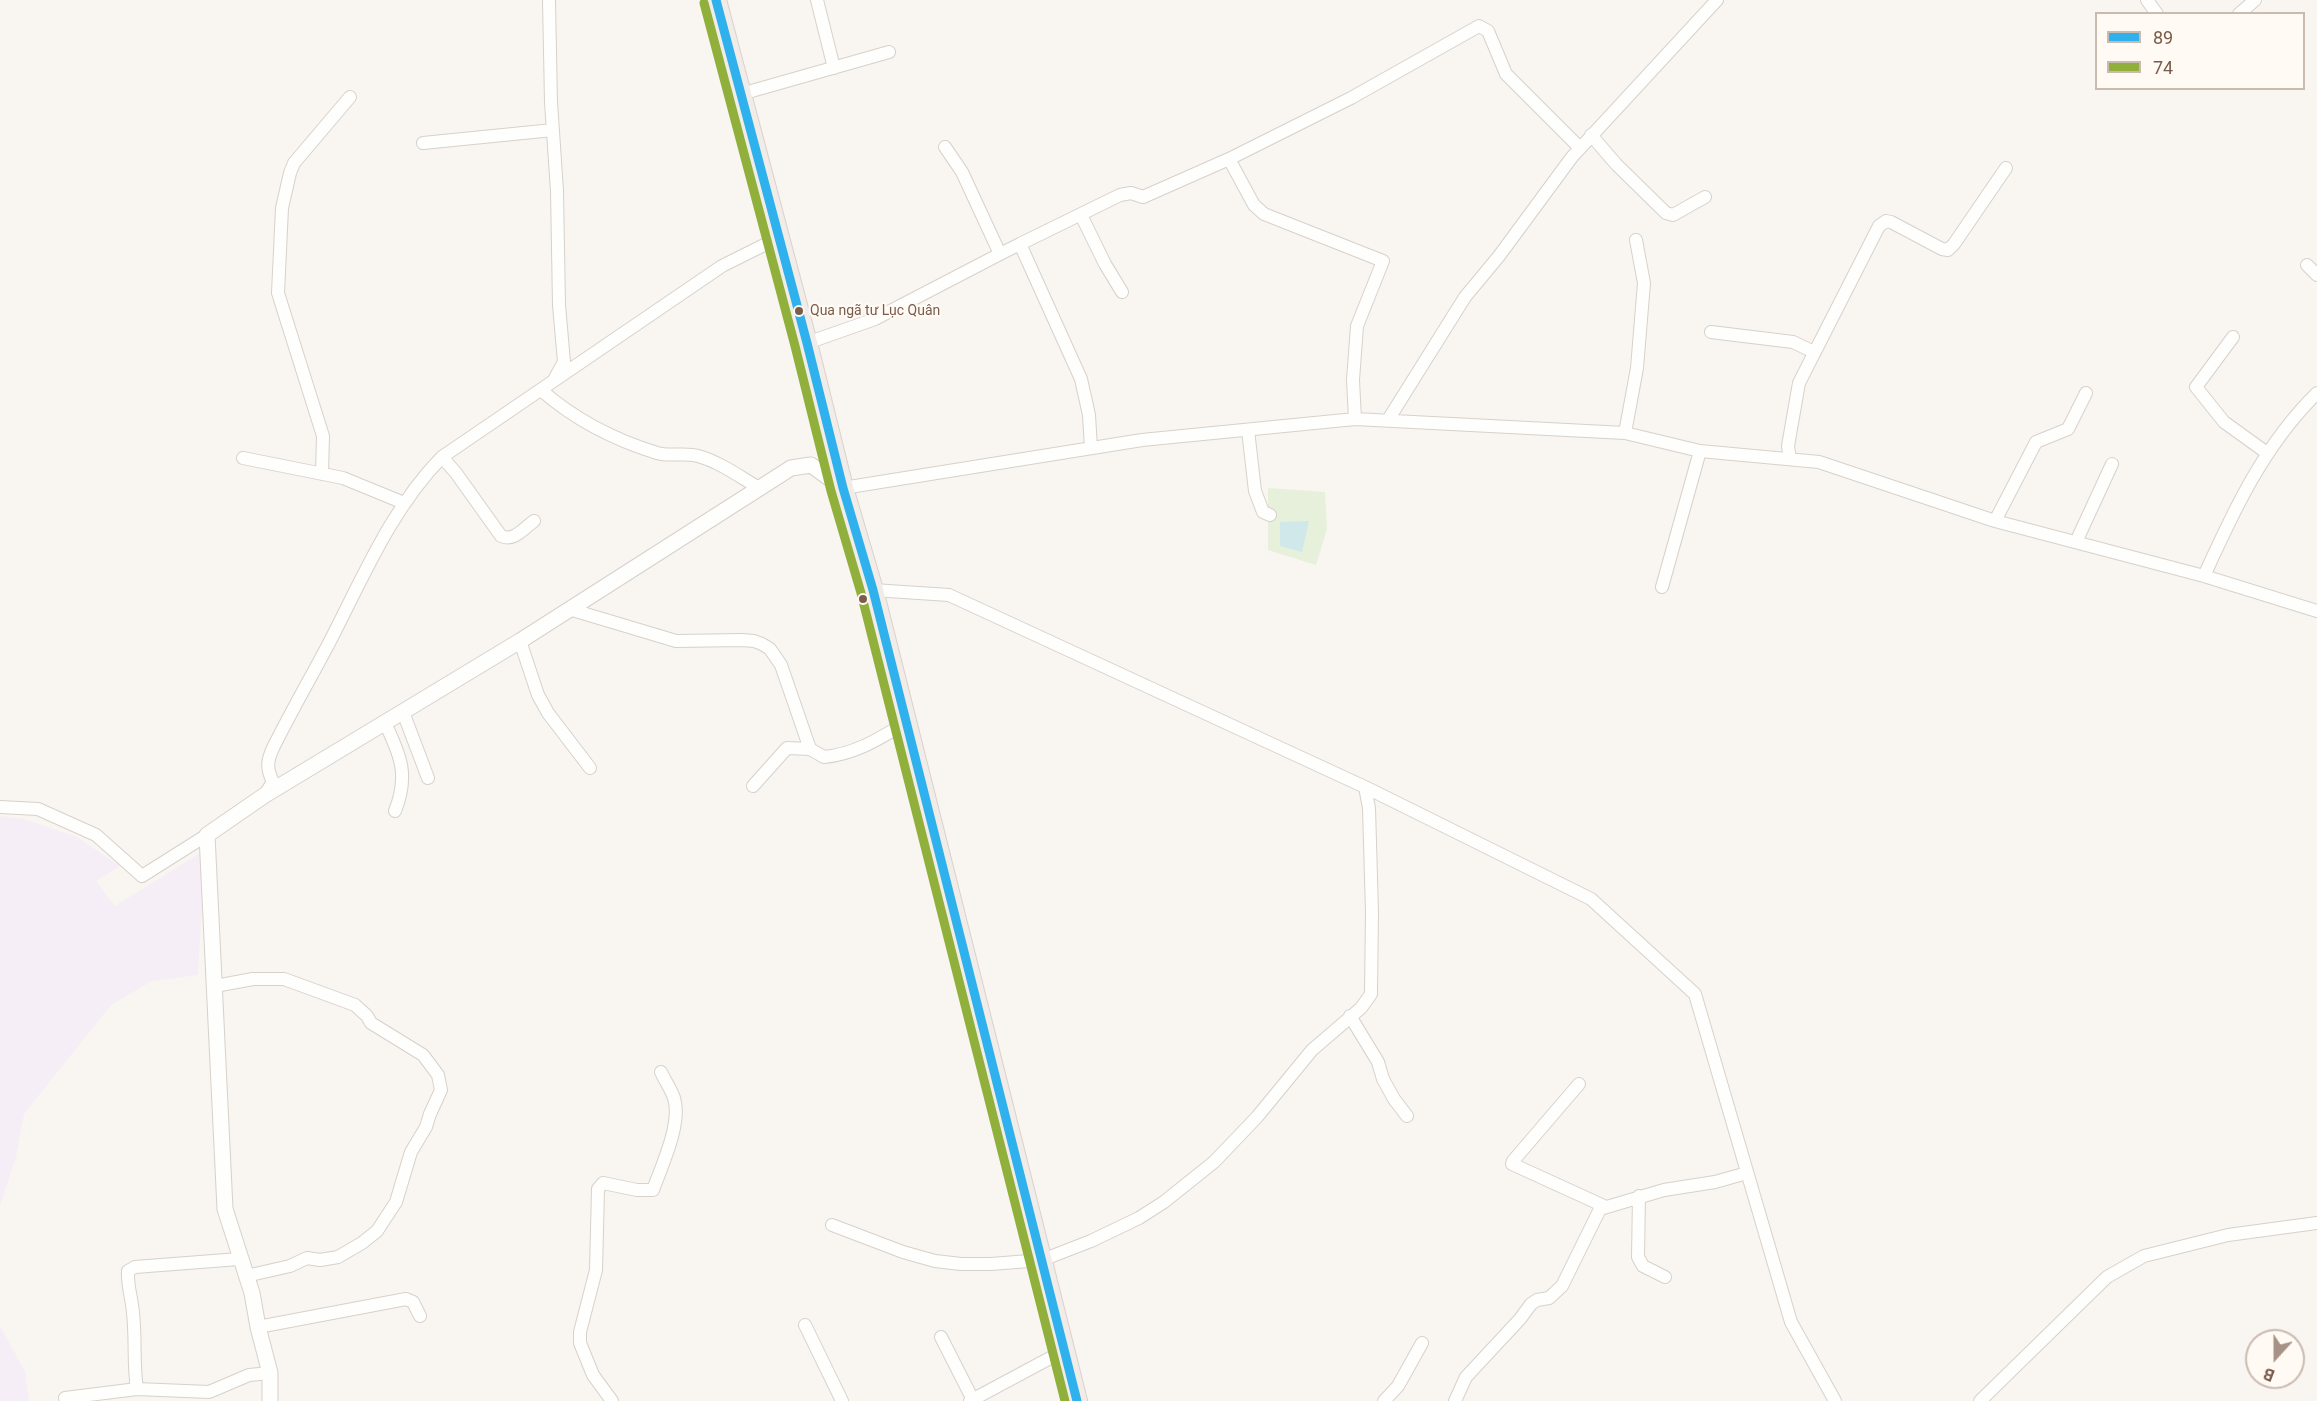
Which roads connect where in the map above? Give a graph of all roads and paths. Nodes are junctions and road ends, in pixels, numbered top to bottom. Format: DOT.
graph roads {
  1 [pos="549,0"];
  2 [pos="716,0"];
  3 [pos="818,0"];
  4 [pos="1717,0"];
  5 [pos="2255,0"];
  6 [pos="2241,12"];
  7 [pos="889,52"];
  8 [pos="834,68"];
  9 [pos="741,94"];
  10 [pos="350,97"];
  11 [pos="553,130"];
  12 [pos="1591,135"];
  13 [pos="423,143"];
  14 [pos="945,147"];
  15 [pos="1580,148"];
  16 [pos="1230,159"];
  17 [pos="2006,168"];
  18 [pos="1705,197"];
  19 [pos="1081,215"];
  20 [pos="778,238"];
  21 [pos="1636,240"];
  22 [pos="1020,244"];
  23 [pos="1000,254"];
  24 [pos="2307,265"];
  25 [pos="2317,275"];
  26 [pos="1122,292"];
  27 [pos="1711,332"];
  28 [pos="2233,337"];
  29 [pos="807,343"];
  30 [pos="1814,352"];
  31 [pos="553,381"];
  32 [pos="540,390"];
  33 [pos="2086,393"];
  34 [pos="2317,393"];
  35 [pos="1355,419"];
  36 [pos="1388,420"];
  37 [pos="1248,430"];
  38 [pos="1625,433"];
  39 [pos="1091,448"];
  40 [pos="1700,452"];
  41 [pos="2267,453"];
  42 [pos="441,457"];
  43 [pos="243,458"];
  44 [pos="1790,459"];
  45 [pos="2112,464"];
  46 [pos="322,474"];
  47 [pos="759,488"];
  48 [pos="843,488"];
  49 [pos="404,503"];
  50 [pos="1270,515"];
  51 [pos="534,521"];
  52 [pos="1995,521"];
  53 [pos="2076,542"];
  54 [pos="2204,576"];
  55 [pos="1662,587"];
  56 [pos="873,590"];
  57 [pos="569,609"];
  58 [pos="2317,611"];
  59 [pos="520,641"];
  60 [pos="403,712"];
  61 [pos="907,722"];
  62 [pos="385,723"];
  63 [pos="810,749"];
  64 [pos="590,768"];
  65 [pos="428,778"];
  66 [pos="753,786"];
  67 [pos="1365,787"];
  68 [pos="265,795"];
  69 [pos="0,807"];
  70 [pos="395,811"];
  71 [pos="207,835"];
  72 [pos="215,986"];
  73 [pos="1350,1016"];
  74 [pos="662,1072"];
  75 [pos="1579,1084"];
  76 [pos="1407,1116"];
  77 [pos="1748,1173"];
  78 [pos="1639,1196"];
  79 [pos="1604,1206"];
  80 [pos="2317,1223"];
  81 [pos="832,1225"];
  82 [pos="239,1259"];
  83 [pos="1042,1260"];
  84 [pos="246,1276"];
  85 [pos="1665,1277"];
  86 [pos="420,1316"];
  87 [pos="805,1325"];
  88 [pos="258,1327"];
  89 [pos="941,1337"];
  90 [pos="1422,1343"];
  91 [pos="1065,1350"];
  92 [pos="270,1373"];
  93 [pos="137,1389"];
  94 [pos="65,1398"];
  95 [pos="971,1400"];
  96 [pos="270,1401"];
  97 [pos="612,1401"];
  98 [pos="842,1401"];
  99 [pos="1077,1401"];
  100 [pos="1384,1401"];
  101 [pos="1455,1401"];
  102 [pos="1835,1401"];
  103 [pos="1980,1401"];
  1 -- 11 [label="street"];
  2 -- 9 [label="highway"];
  3 -- 8 [label="street"];
  4 -- 12 [label="street"];
  5 -- 6 [label="street"];
  7 -- 8 [label="street"];
  8 -- 9 [label="street"];
  9 -- 20 [label="highway"];
  10 -- 46 [label="street"];
  11 -- 13 [label="street"];
  11 -- 31 [label="street"];
  12 -- 15 [label="street"];
  12 -- 18 [label="street"];
  14 -- 23 [label="street"];
  15 -- 16 [label="street"];
  15 -- 36 [label="street"];
  16 -- 19 [label="street"];
  16 -- 35 [label="street"];
  17 -- 30 [label="street"];
  19 -- 22 [label="street"];
  19 -- 26 [label="street"];
  20 -- 29 [label="highway"];
  20 -- 31 [label="street"];
  21 -- 38 [label="street"];
  22 -- 23 [label="street"];
  22 -- 39 [label="street"];
  23 -- 29 [label="street"];
  24 -- 25 [label="street"];
  27 -- 30 [label="street"];
  28 -- 41 [label="street"];
  29 -- 48 [label="highway"];
  30 -- 44 [label="street"];
  31 -- 32 [label="street"];
  32 -- 42 [label="street"];
  32 -- 47 [label="street"];
  33 -- 52 [label="street"];
  34 -- 41 [label="street"];
  35 -- 36 [label="street"];
  35 -- 37 [label="street"];
  36 -- 38 [label="street"];
  37 -- 39 [label="street"];
  37 -- 50 [label="street"];
  38 -- 40 [label="street"];
  39 -- 48 [label="street"];
  40 -- 44 [label="street"];
  40 -- 55 [label="street"];
  41 -- 54 [label="street"];
  42 -- 49 [label="street"];
  42 -- 51 [label="street"];
  43 -- 46 [label="street"];
  44 -- 52 [label="street"];
  45 -- 53 [label="street"];
  46 -- 49 [label="street"];
  47 -- 48 [label="street"];
  47 -- 57 [label="street"];
  48 -- 56 [label="highway"];
  49 -- 68 [label="street"];
  52 -- 53 [label="street"];
  53 -- 54 [label="street"];
  54 -- 58 [label="street"];
  56 -- 61 [label="highway"];
  56 -- 67 [label="street"];
  57 -- 59 [label="street"];
  57 -- 63 [label="street"];
  59 -- 60 [label="street"];
  59 -- 64 [label="street"];
  60 -- 62 [label="street"];
  60 -- 65 [label="street"];
  61 -- 63 [label="street"];
  61 -- 83 [label="highway"];
  62 -- 68 [label="street"];
  62 -- 70 [label="street"];
  63 -- 66 [label="street"];
  67 -- 73 [label="street"];
  67 -- 77 [label="street"];
  68 -- 71 [label="street"];
  69 -- 71 [label="street"];
  71 -- 72 [label="street"];
  72 -- 82 [label="street"];
  72 -- 84 [label="street"];
  73 -- 76 [label="street"];
  73 -- 83 [label="street"];
  74 -- 97 [label="street"];
  75 -- 79 [label="street"];
  77 -- 78 [label="street"];
  77 -- 102 [label="street"];
  78 -- 79 [label="street"];
  78 -- 85 [label="street"];
  79 -- 101 [label="street"];
  80 -- 103 [label="street"];
  81 -- 83 [label="street"];
  82 -- 84 [label="street"];
  82 -- 93 [label="street"];
  83 -- 91 [label="highway"];
  84 -- 88 [label="street"];
  86 -- 88 [label="street"];
  87 -- 98 [label="street"];
  88 -- 92 [label="street"];
  89 -- 95 [label="street"];
  90 -- 100 [label="street"];
  91 -- 95 [label="street"];
  91 -- 99 [label="highway"];
  92 -- 93 [label="street"];
  92 -- 96 [label="street"];
  93 -- 94 [label="street"];
}
